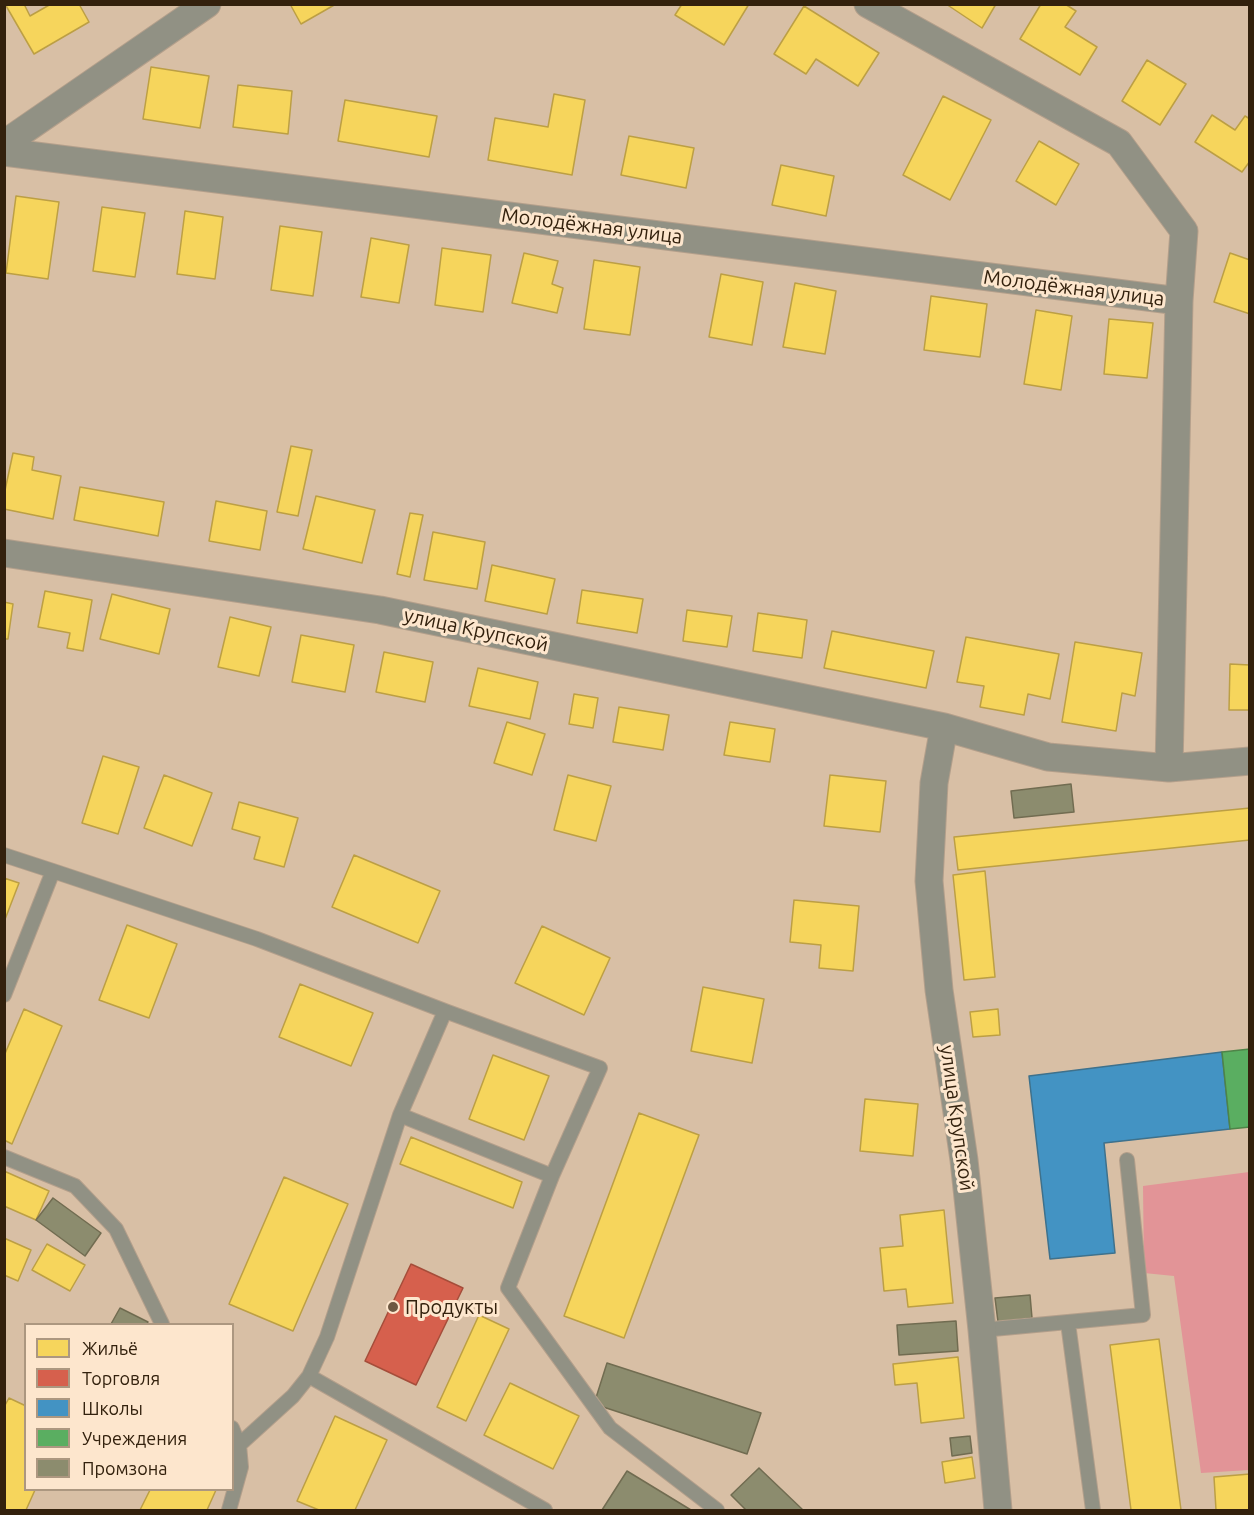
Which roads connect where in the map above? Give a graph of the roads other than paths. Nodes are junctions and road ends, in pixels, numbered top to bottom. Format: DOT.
graph roads {
  1 [pos="207,4"];
  2 [pos="868,4"];
  3 [pos="4,144"];
  4 [pos="4,152"];
  5 [pos="1179,301"];
  6 [pos="4,553"];
  7 [pos="944,727"];
  8 [pos="1250,761"];
  9 [pos="1169,768"];
  10 [pos="4,855"];
  11 [pos="53,871"];
  12 [pos="4,995"];
  13 [pos="445,1011"];
  14 [pos="400,1115"];
  15 [pos="4,1157"];
  16 [pos="1127,1160"];
  17 [pos="552,1176"];
  18 [pos="162,1323"];
  19 [pos="1068,1323"];
  20 [pos="982,1330"];
  21 [pos="309,1376"];
  22 [pos="234,1433"];
  23 [pos="239,1445"];
  24 [pos="229,1510"];
  25 [pos="545,1510"];
  26 [pos="717,1510"];
  27 [pos="998,1510"];
  28 [pos="1093,1510"];
  1 -- 3 [label="street"];
  2 -- 5 [label="street, Молодёжная улица"];
  4 -- 5 [label="street, Молодёжная улица"];
  5 -- 9 [label="street, Молодёжная улица"];
  6 -- 7 [label="street, улица Крупской"];
  7 -- 9 [label="street, улица Крупской"];
  7 -- 20 [label="street, улица Крупской"];
  8 -- 9 [label="street, улица Крупской"];
  10 -- 11 [label="lane"];
  11 -- 12 [label="lane"];
  11 -- 13 [label="lane"];
  13 -- 14 [label="lane"];
  13 -- 17 [label="lane"];
  14 -- 17 [label="lane"];
  14 -- 21 [label="lane"];
  15 -- 18 [label="lane"];
  16 -- 19 [label="lane"];
  17 -- 26 [label="lane"];
  19 -- 20 [label="lane"];
  19 -- 28 [label="lane"];
  20 -- 27 [label="street, улица Крупской"];
  21 -- 23 [label="lane"];
  21 -- 25 [label="lane"];
  22 -- 23 [label="lane"];
  23 -- 24 [label="lane"];
}
